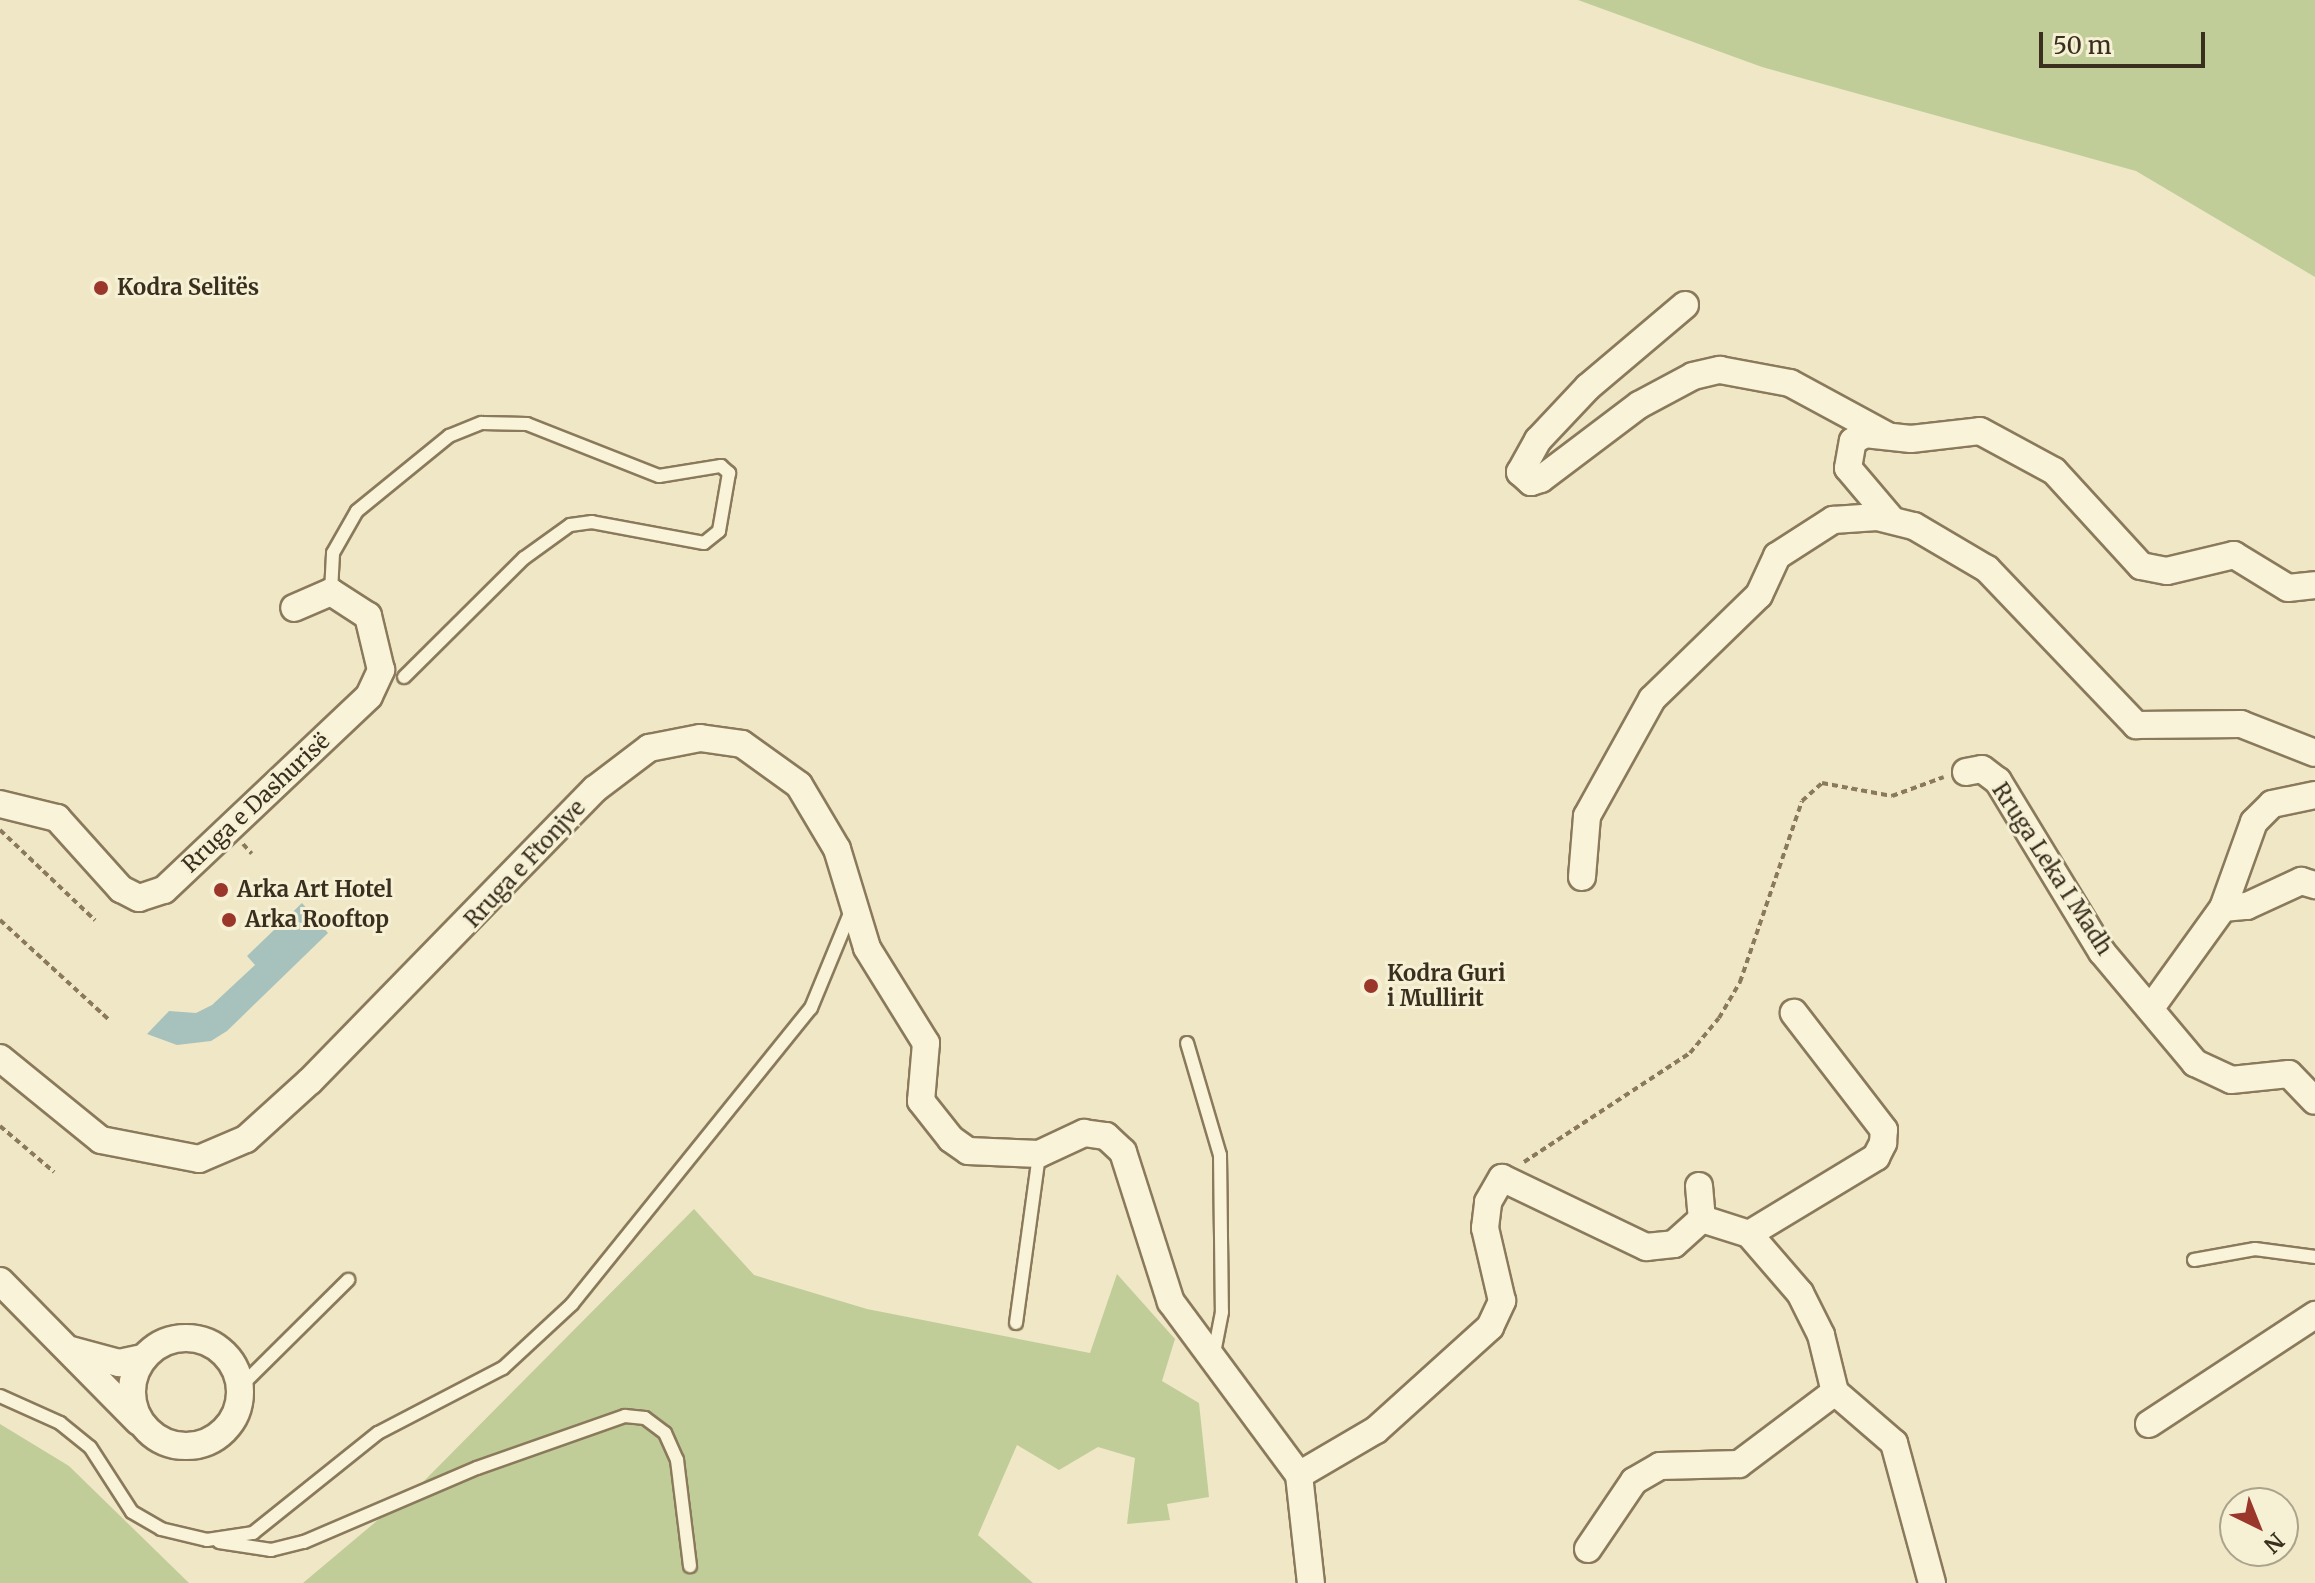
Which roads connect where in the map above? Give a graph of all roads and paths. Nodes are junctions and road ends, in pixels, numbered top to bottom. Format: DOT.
graph roads {
  1 [pos="1685,305"];
  2 [pos="1886,435"];
  3 [pos="1892,520"];
  4 [pos="2315,585"];
  5 [pos="331,592"];
  6 [pos="294,608"];
  7 [pos="404,677"];
  8 [pos="2315,753"];
  9 [pos="1966,772"];
  10 [pos="2315,795"];
  11 [pos="0,804"];
  12 [pos="0,830"];
  13 [pos="1582,877"];
  14 [pos="2315,885"];
  15 [pos="855,901"];
  16 [pos="2223,908"];
  17 [pos="0,920"];
  18 [pos="95,920"];
  19 [pos="2153,1005"];
  20 [pos="1794,1013"];
  21 [pos="108,1019"];
  22 [pos="1187,1043"];
  23 [pos="0,1058"];
  24 [pos="2315,1101"];
  25 [pos="0,1126"];
  26 [pos="1039,1154"];
  27 [pos="54,1172"];
  28 [pos="1502,1178"];
  29 [pos="1699,1186"];
  30 [pos="1702,1219"];
  31 [pos="1749,1234"];
  32 [pos="2315,1257"];
  33 [pos="2194,1260"];
  34 [pos="348,1280"];
  35 [pos="0,1281"];
  36 [pos="2315,1315"];
  37 [pos="1016,1323"];
  38 [pos="68,1349"];
  39 [pos="1214,1353"];
  40 [pos="143,1358"];
  41 [pos="241,1386"];
  42 [pos="1835,1392"];
  43 [pos="0,1396"];
  44 [pos="2149,1424"];
  45 [pos="144,1427"];
  46 [pos="1299,1475"];
  47 [pos="207,1540"];
  48 [pos="1588,1549"];
  49 [pos="690,1566"];
  50 [pos="1311,1583"];
  51 [pos="1932,1583"];
  1 -- 2 [label="street"];
  2 -- 3 [label="street"];
  2 -- 4 [label="street"];
  3 -- 8 [label="street"];
  3 -- 13 [label="street"];
  5 -- 6 [label="street"];
  5 -- 7 [label="lane"];
  5 -- 11 [label="street, Rruga e Dashurisë"];
  9 -- 19 [label="street, Rruga Leka I Madh"];
  9 -- 28 [label="path"];
  10 -- 16 [label="street"];
  12 -- 18 [label="path"];
  14 -- 16 [label="street"];
  15 -- 23 [label="street, Rruga e Ftonjve"];
  15 -- 26 [label="street, Rruga e Ftonjve"];
  15 -- 47 [label="lane"];
  16 -- 19 [label="street"];
  17 -- 21 [label="path"];
  19 -- 24 [label="street, Rruga Leka I Madh"];
  20 -- 31 [label="street"];
  22 -- 39 [label="lane"];
  25 -- 27 [label="path"];
  26 -- 37 [label="lane"];
  26 -- 39 [label="street"];
  28 -- 30 [label="street"];
  28 -- 46 [label="street"];
  29 -- 30 [label="street"];
  30 -- 31 [label="street"];
  31 -- 42 [label="street"];
  32 -- 33 [label="lane"];
  34 -- 41 [label="lane"];
  35 -- 38 [label="street"];
  36 -- 44 [label="street"];
  38 -- 40 [label="street"];
  38 -- 45 [label="street"];
  39 -- 46 [label="street"];
  40 -- 41 [label="street"];
  40 -- 45 [label="street"];
  41 -- 45 [label="street"];
  42 -- 48 [label="street"];
  42 -- 51 [label="street"];
  43 -- 47 [label="lane"];
  46 -- 50 [label="street"];
  47 -- 49 [label="lane"];
}
